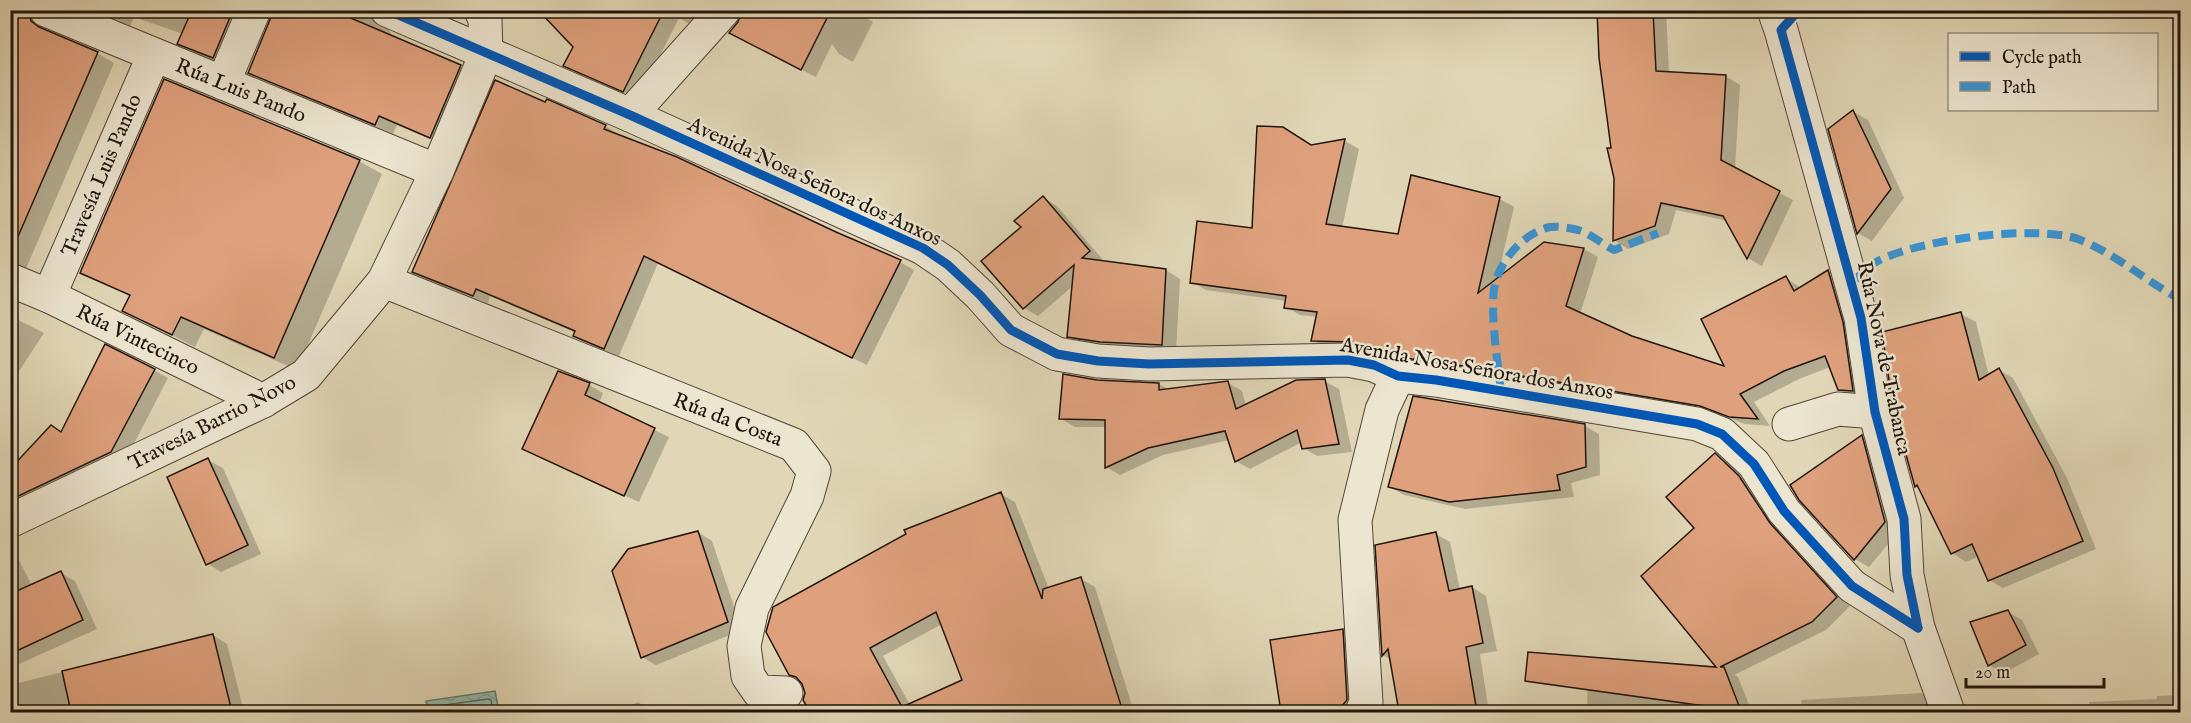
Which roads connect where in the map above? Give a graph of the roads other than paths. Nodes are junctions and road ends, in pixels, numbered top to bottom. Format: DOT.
graph roads {
  1 [pos="46,10"];
  2 [pos="254,10"];
  3 [pos="387,10"];
  4 [pos="481,10"];
  5 [pos="724,10"];
  6 [pos="1785,17"];
  7 [pos="486,54"];
  8 [pos="154,55"];
  9 [pos="223,82"];
  10 [pos="630,115"];
  11 [pos="437,171"];
  12 [pos="10,280"];
  13 [pos="384,281"];
  14 [pos="49,296"];
  15 [pos="1398,376"];
  16 [pos="263,401"];
  17 [pos="1875,412"];
  18 [pos="1789,424"];
  19 [pos="10,521"];
  20 [pos="1918,628"];
  21 [pos="786,693"];
  22 [pos="1362,712"];
  23 [pos="1948,712"];
  1 -- 8 [label="street, Rúa Luis Pando"];
  2 -- 9 [label="street"];
  3 -- 7 [label="street, Avenida Nosa Señora dos Anxos"];
  4 -- 7 [label="street"];
  5 -- 10 [label="street"];
  6 -- 17 [label="street, Rúa Nova de Trabanca"];
  7 -- 10 [label="street, Avenida Nosa Señora dos Anxos"];
  7 -- 11 [label="street, Travesía Barrio Novo"];
  8 -- 9 [label="street, Rúa Luis Pando"];
  8 -- 14 [label="street, Travesía Luis Pando"];
  9 -- 11 [label="street, Rúa Luis Pando"];
  10 -- 15 [label="street, Avenida Nosa Señora dos Anxos"];
  11 -- 13 [label="street, Travesía Barrio Novo"];
  12 -- 14 [label="street, Rúa Vintecinco"];
  13 -- 16 [label="street, Travesía Barrio Novo"];
  13 -- 21 [label="street, Rúa da Costa"];
  14 -- 16 [label="street, Rúa Vintecinco"];
  15 -- 20 [label="street, Avenida Nosa Señora dos Anxos"];
  15 -- 22 [label="street"];
  16 -- 19 [label="street, Travesía Barrio Novo"];
  17 -- 18 [label="street, Rúa Nova de Trabanca"];
  17 -- 20 [label="street, Rúa Nova de Trabanca"];
  20 -- 23 [label="street"];
}
